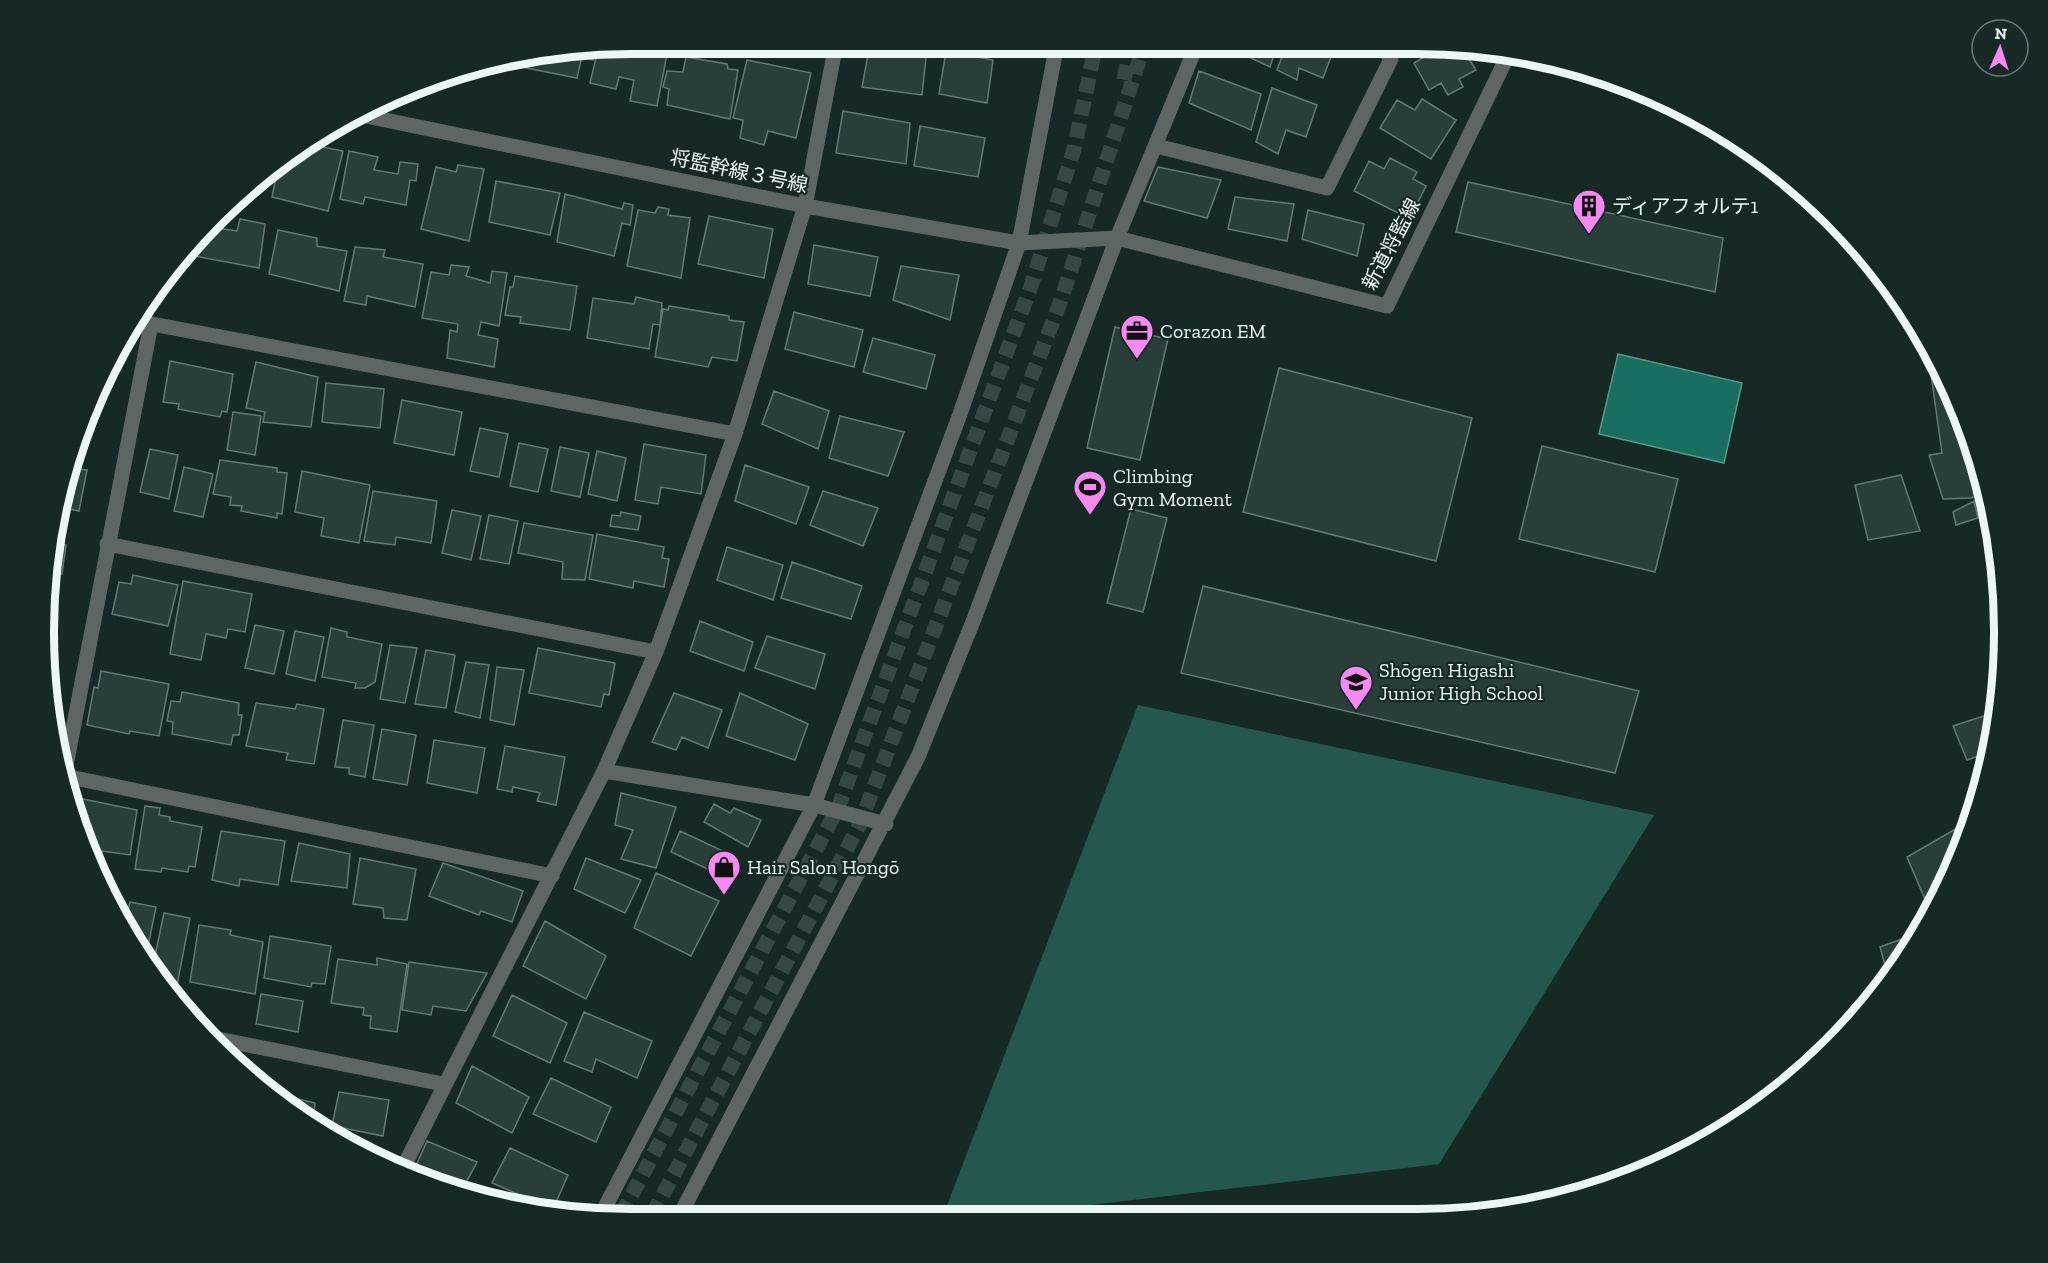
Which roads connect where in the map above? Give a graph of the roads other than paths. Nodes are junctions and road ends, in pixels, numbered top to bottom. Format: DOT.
graph roads {
  1 [pos="834,54"];
  2 [pos="1055,54"];
  3 [pos="1193,54"];
  4 [pos="1388,54"];
  5 [pos="1505,61"];
  6 [pos="370,117"];
  7 [pos="1156,146"];
  8 [pos="805,206"];
  9 [pos="1117,238"];
  10 [pos="1019,243"];
  11 [pos="144,322"];
  12 [pos="143,324"];
  13 [pos="735,434"];
  14 [pos="107,544"];
  15 [pos="656,652"];
  16 [pos="68,756"];
  17 [pos="604,771"];
  18 [pos="73,778"];
  19 [pos="814,805"];
  20 [pos="886,824"];
  21 [pos="552,876"];
  22 [pos="223,1040"];
  23 [pos="443,1084"];
  24 [pos="406,1163"];
  25 [pos="605,1208"];
  26 [pos="683,1209"];
  1 -- 8 [label="street"];
  2 -- 10 [label="street"];
  3 -- 7 [label="street"];
  4 -- 7 [label="street"];
  5 -- 9 [label="street, 新道将監線"];
  6 -- 8 [label="street, 将監幹線３号線"];
  7 -- 9 [label="street"];
  8 -- 10 [label="street, 将監幹線３号線"];
  8 -- 13 [label="street"];
  9 -- 10 [label="street, 将監幹線３号線"];
  9 -- 20 [label="street"];
  10 -- 19 [label="street"];
  11 -- 13 [label="street"];
  12 -- 14 [label="street"];
  13 -- 15 [label="street"];
  14 -- 15 [label="street"];
  14 -- 16 [label="street"];
  15 -- 17 [label="street"];
  17 -- 19 [label="street"];
  17 -- 21 [label="street"];
  18 -- 21 [label="street"];
  19 -- 20 [label="street"];
  19 -- 25 [label="street"];
  20 -- 26 [label="street"];
  21 -- 23 [label="street"];
  22 -- 23 [label="street"];
  23 -- 24 [label="street"];
}
